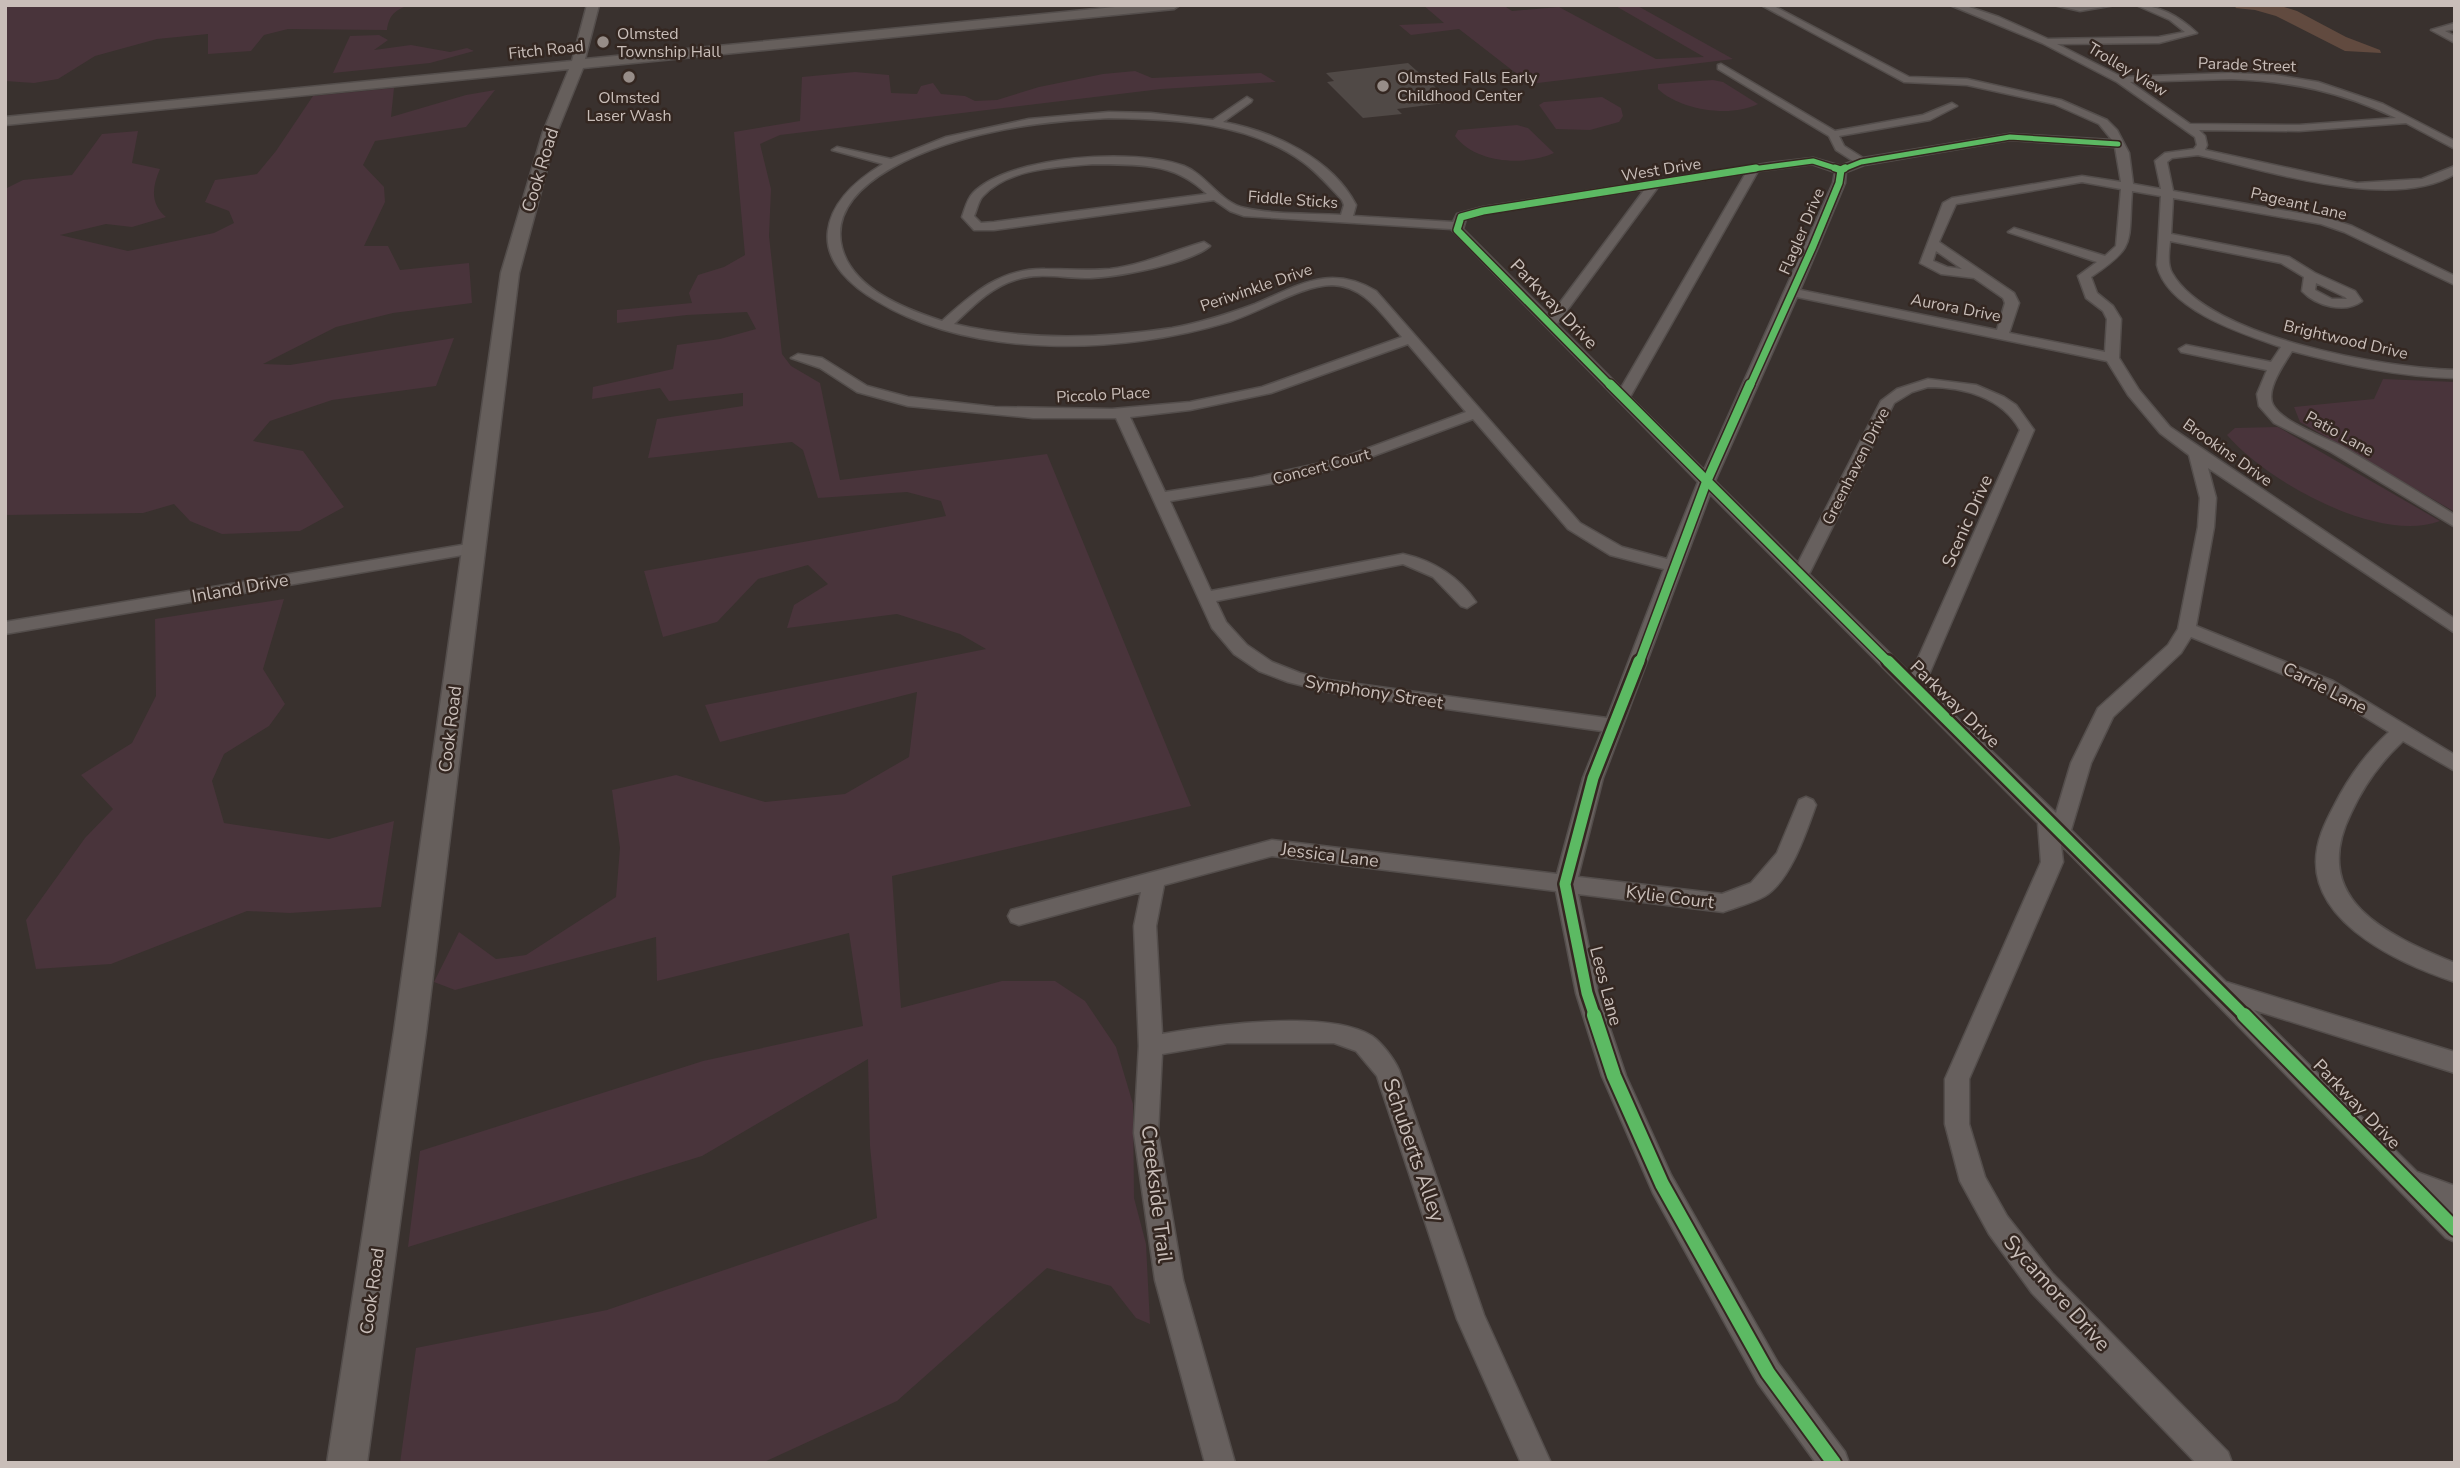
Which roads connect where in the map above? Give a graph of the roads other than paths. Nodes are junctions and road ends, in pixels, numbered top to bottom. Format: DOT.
graph roads {
  1 [pos="593,5"];
  2 [pos="1174,5"];
  3 [pos="1765,5"];
  4 [pos="1954,5"];
  5 [pos="2058,5"];
  6 [pos="2111,5"];
  7 [pos="2140,5"];
  8 [pos="2455,26"];
  9 [pos="2455,40"];
  10 [pos="2045,41"];
  11 [pos="578,63"];
  12 [pos="1721,66"];
  13 [pos="2120,80"];
  14 [pos="1247,100"];
  15 [pos="1952,106"];
  16 [pos="2407,120"];
  17 [pos="5,121"];
  18 [pos="1214,124"];
  19 [pos="2191,127"];
  20 [pos="1833,134"];
  21 [pos="2119,144"];
  22 [pos="2455,146"];
  23 [pos="837,150"];
  24 [pos="2198,152"];
  25 [pos="1861,162"];
  26 [pos="892,163"];
  27 [pos="2455,169"];
  28 [pos="1753,170"];
  29 [pos="1841,170"];
  30 [pos="2127,185"];
  31 [pos="1653,186"];
  32 [pos="2167,192"];
  33 [pos="1216,196"];
  34 [pos="1346,218"];
  35 [pos="1458,226"];
  36 [pos="2014,232"];
  37 [pos="2166,237"];
  38 [pos="1933,243"];
  39 [pos="1204,246"];
  40 [pos="2105,260"];
  41 [pos="1978,274"];
  42 [pos="2311,276"];
  43 [pos="2455,281"];
  44 [pos="1792,292"];
  45 [pos="945,325"];
  46 [pos="1550,325"];
  47 [pos="2002,334"];
  48 [pos="1411,339"];
  49 [pos="2288,347"];
  50 [pos="2186,349"];
  51 [pos="798,358"];
  52 [pos="2112,359"];
  53 [pos="2275,367"];
  54 [pos="2455,374"];
  55 [pos="1976,391"];
  56 [pos="1622,398"];
  57 [pos="1121,412"];
  58 [pos="1476,414"];
  59 [pos="2196,453"];
  60 [pos="1706,483"];
  61 [pos="1160,498"];
  62 [pos="2455,522"];
  63 [pos="474,548"];
  64 [pos="1674,566"];
  65 [pos="1800,576"];
  66 [pos="1206,597"];
  67 [pos="1467,602"];
  68 [pos="2455,627"];
  69 [pos="5,628"];
  70 [pos="2187,629"];
  71 [pos="1914,689"];
  72 [pos="1614,726"];
  73 [pos="2403,731"];
  74 [pos="2455,764"];
  75 [pos="1805,805"];
  76 [pos="2054,825"];
  77 [pos="1155,878"];
  78 [pos="1565,884"];
  79 [pos="1019,916"];
  80 [pos="2455,973"];
  81 [pos="2221,989"];
  82 [pos="1151,1046"];
  83 [pos="2455,1063"];
  84 [pos="2409,1181"];
  85 [pos="2455,1198"];
  86 [pos="2455,1229"];
  87 [pos="347,1463"];
  88 [pos="1220,1463"];
  89 [pos="1536,1463"];
  90 [pos="1834,1463"];
  91 [pos="2217,1463"];
  1 -- 11 [label="street, Cook Road"];
  2 -- 11 [label="street, Fitch Road"];
  3 -- 21 [label="street"];
  4 -- 10 [label="street, Trolley View"];
  5 -- 6 [label="street"];
  7 -- 10 [label="street"];
  8 -- 9 [label="street"];
  10 -- 13 [label="street, Trolley View"];
  11 -- 17 [label="street, Fitch Road"];
  11 -- 63 [label="street, Cook Road"];
  12 -- 20 [label="street"];
  13 -- 16 [label="street, Parade Street"];
  13 -- 19 [label="street, Trolley View"];
  14 -- 18 [label="street"];
  15 -- 20 [label="street"];
  16 -- 19 [label="street"];
  16 -- 22 [label="street, Parade Street"];
  18 -- 26 [label="street, Periwinkle Drive"];
  18 -- 34 [label="street, Periwinkle Drive"];
  19 -- 24 [label="street"];
  20 -- 25 [label="street"];
  21 -- 25 [label="street, Flagler Drive"];
  21 -- 30 [label="street"];
  23 -- 26 [label="street"];
  24 -- 27 [label="street"];
  24 -- 32 [label="street"];
  25 -- 29 [label="street, Flagler Drive"];
  26 -- 45 [label="street, Periwinkle Drive"];
  28 -- 29 [label="street, West Drive"];
  28 -- 31 [label="street, West Drive"];
  28 -- 56 [label="street"];
  29 -- 44 [label="street, Flagler Drive"];
  30 -- 32 [label="street, Pageant Lane"];
  30 -- 38 [label="street, Pageant Lane"];
  30 -- 40 [label="street"];
  31 -- 35 [label="street, West Drive"];
  31 -- 46 [label="street"];
  32 -- 37 [label="street, Brightwood Drive"];
  32 -- 43 [label="street, Pageant Lane"];
  33 -- 33 [label="street, Fiddle Sticks"];
  33 -- 34 [label="street, Fiddle Sticks"];
  34 -- 35 [label="street, Fiddle Sticks"];
  35 -- 46 [label="street, Parkway Drive"];
  36 -- 40 [label="street"];
  37 -- 42 [label="street"];
  37 -- 49 [label="street, Brightwood Drive"];
  38 -- 41 [label="street"];
  38 -- 41 [label="street"];
  39 -- 45 [label="street"];
  40 -- 52 [label="street"];
  41 -- 47 [label="street"];
  44 -- 47 [label="street, Aurora Drive"];
  44 -- 60 [label="street, Flagler Drive"];
  45 -- 48 [label="street, Periwinkle Drive"];
  46 -- 56 [label="street, Parkway Drive"];
  47 -- 52 [label="street, Aurora Drive"];
  48 -- 57 [label="street, Piccolo Place"];
  48 -- 58 [label="street, Periwinkle Drive"];
  49 -- 53 [label="street, Patio Lane"];
  49 -- 54 [label="street, Brightwood Drive"];
  50 -- 53 [label="street"];
  51 -- 57 [label="street, Piccolo Place"];
  52 -- 59 [label="street, Brookins Drive"];
  53 -- 62 [label="street, Patio Lane"];
  55 -- 65 [label="street, Greenhaven Drive"];
  55 -- 71 [label="street, Scenic Drive"];
  56 -- 60 [label="street, Parkway Drive"];
  57 -- 61 [label="street, Symphony Street"];
  58 -- 61 [label="street, Concert Court"];
  58 -- 64 [label="street, Periwinkle Drive"];
  59 -- 68 [label="street, Brookins Drive"];
  59 -- 70 [label="street"];
  60 -- 64 [label="street, Lees Lane"];
  60 -- 65 [label="street, Parkway Drive"];
  61 -- 66 [label="street, Symphony Street"];
  63 -- 69 [label="street, Inland Drive"];
  63 -- 87 [label="street, Cook Road"];
  64 -- 72 [label="street, Lees Lane"];
  65 -- 71 [label="street, Parkway Drive"];
  66 -- 67 [label="street"];
  66 -- 72 [label="street, Symphony Street"];
  70 -- 73 [label="street, Carrie Lane"];
  70 -- 76 [label="street"];
  71 -- 76 [label="street, Parkway Drive"];
  72 -- 78 [label="street, Lees Lane"];
  73 -- 74 [label="street, Carrie Lane"];
  73 -- 80 [label="street"];
  75 -- 78 [label="street, Kylie Court"];
  76 -- 81 [label="street, Parkway Drive"];
  76 -- 91 [label="street, Sycamore Drive"];
  77 -- 78 [label="street, Jessica Lane"];
  77 -- 79 [label="street, Jessica Lane"];
  77 -- 82 [label="street, Creekside Trail"];
  78 -- 90 [label="street, Lees Lane"];
  81 -- 83 [label="street"];
  81 -- 84 [label="street, Parkway Drive"];
  82 -- 88 [label="street, Creekside Trail"];
  82 -- 89 [label="street, Schuberts Alley"];
  84 -- 85 [label="street"];
  84 -- 86 [label="street, Parkway Drive"];
}
